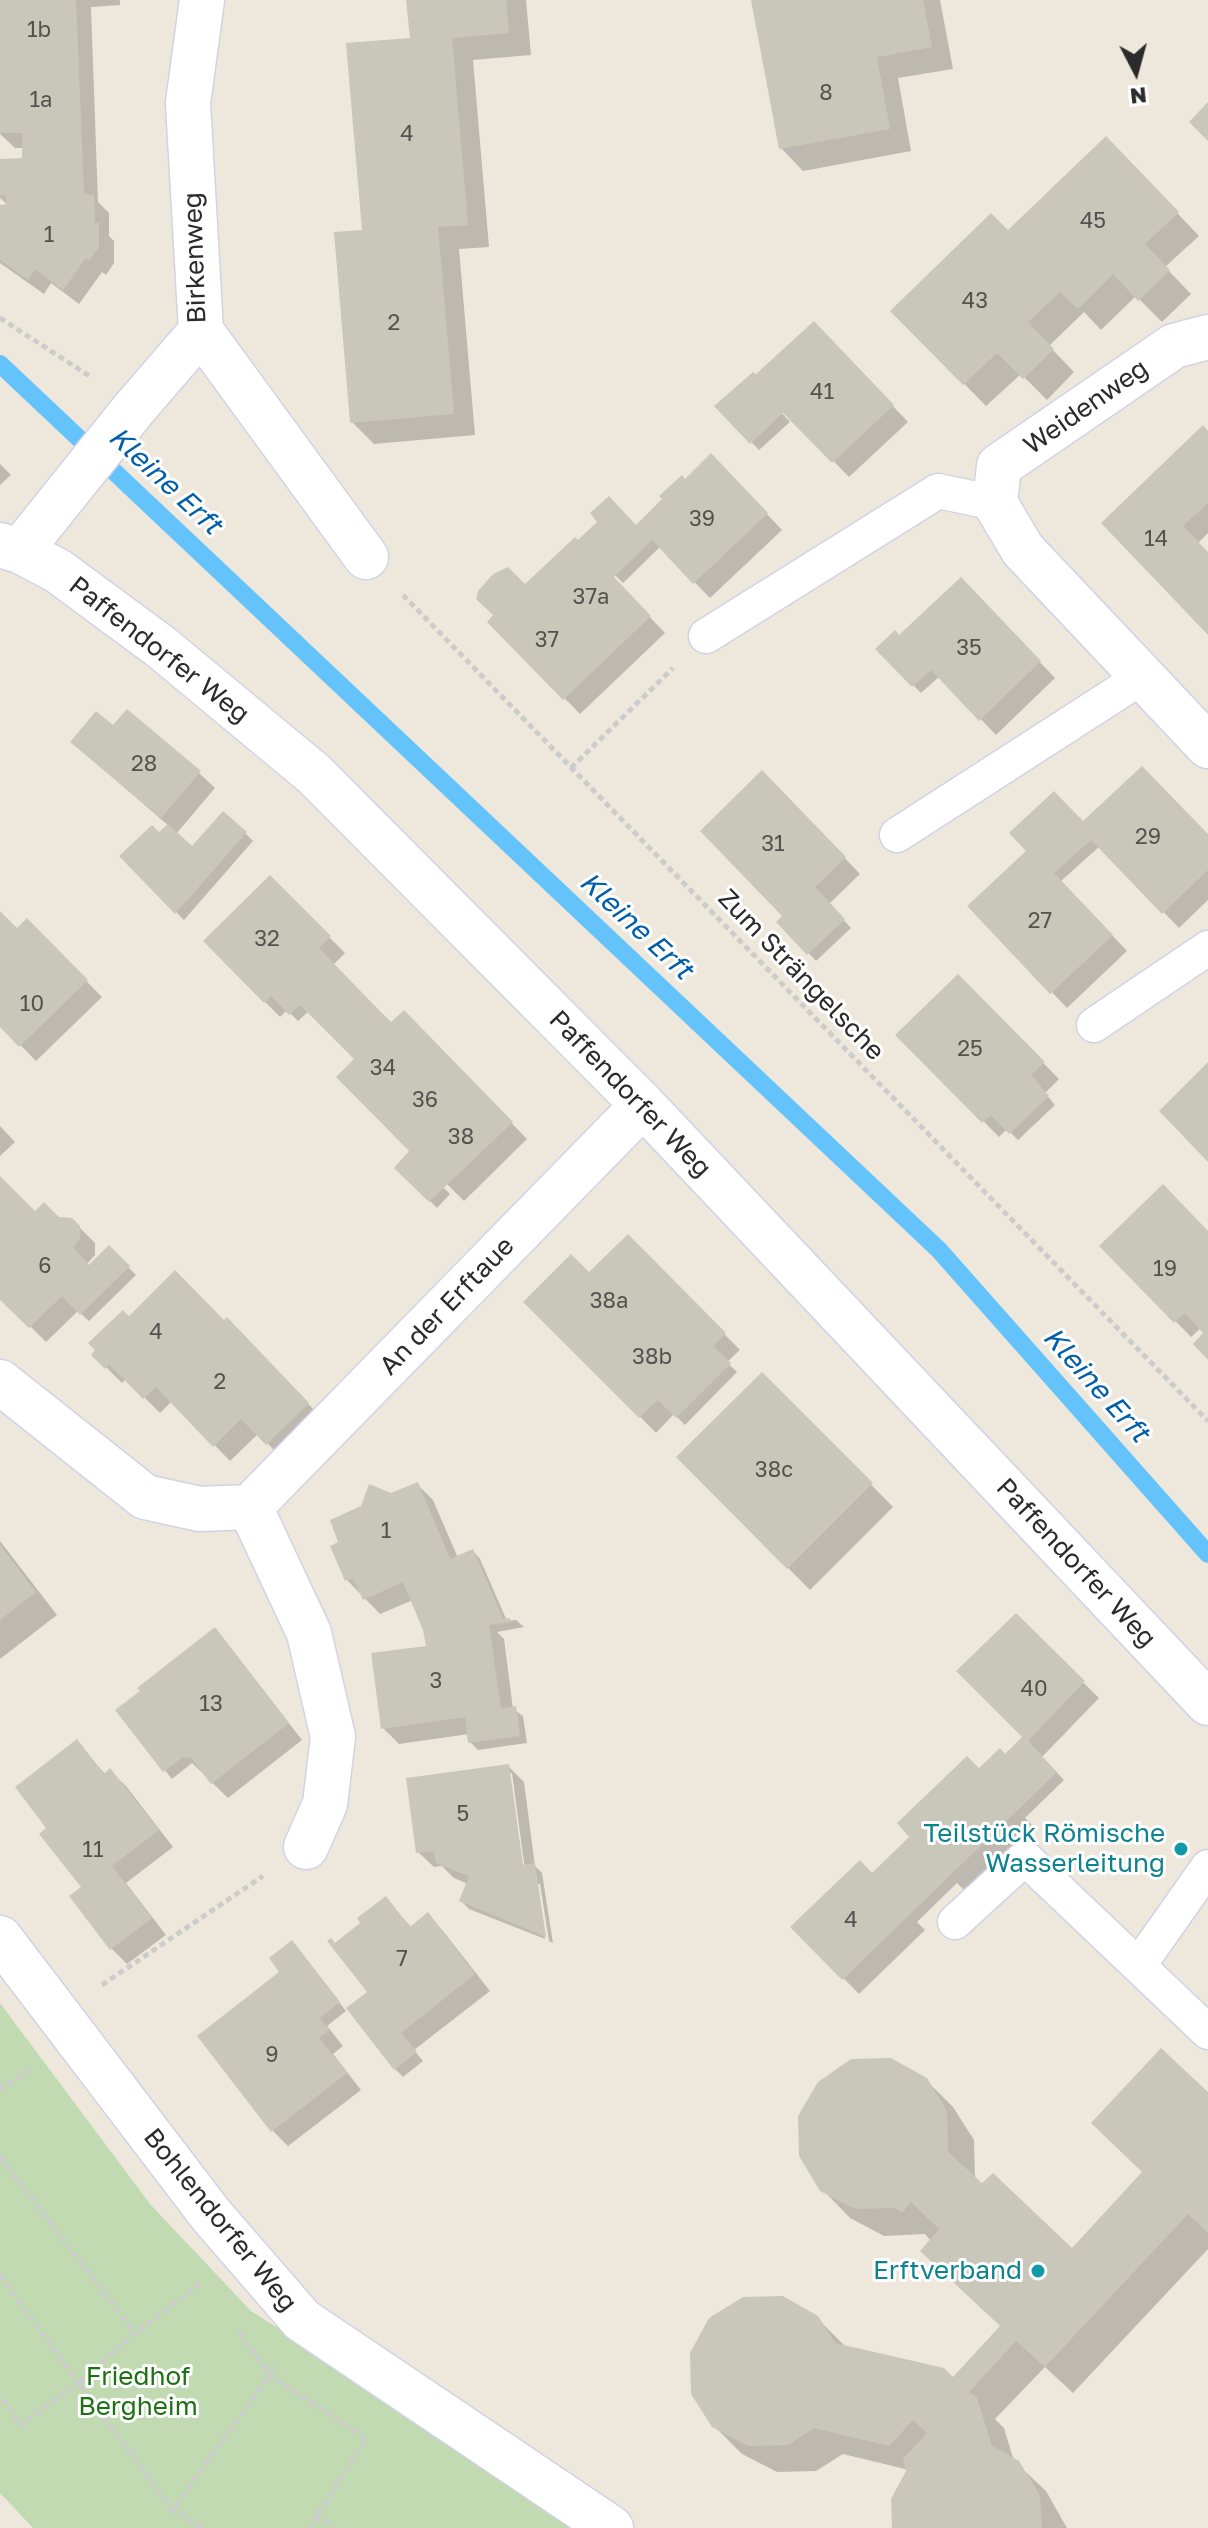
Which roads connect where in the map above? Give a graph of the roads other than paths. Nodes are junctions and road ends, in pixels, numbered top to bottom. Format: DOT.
graph roads {
  1 [pos="202,0"];
  2 [pos="201,331"];
  3 [pos="1208,337"];
  4 [pos="995,503"];
  5 [pos="10,548"];
  6 [pos="366,557"];
  7 [pos="706,636"];
  8 [pos="1142,677"];
  9 [pos="1208,746"];
  10 [pos="897,835"];
  11 [pos="1208,948"];
  12 [pos="1094,1025"];
  13 [pos="643,1105"];
  14 [pos="0,1382"];
  15 [pos="250,1507"];
  16 [pos="1208,1703"];
  17 [pos="306,1847"];
  18 [pos="1208,1867"];
  19 [pos="955,1922"];
  20 [pos="0,1938"];
  21 [pos="1139,1965"];
  22 [pos="1208,2032"];
  23 [pos="611,2528"];
  1 -- 2 [label="street, Birkenweg"];
  2 -- 5 [label="street, Birkenweg"];
  2 -- 6 [label="street"];
  3 -- 4 [label="street, Weidenweg"];
  4 -- 7 [label="lane"];
  4 -- 8 [label="street"];
  5 -- 13 [label="street, Paffendorfer Weg"];
  8 -- 9 [label="street"];
  8 -- 10 [label="lane"];
  11 -- 12 [label="lane"];
  13 -- 15 [label="street, An der Erftaue"];
  13 -- 16 [label="street, Paffendorfer Weg"];
  14 -- 15 [label="street"];
  15 -- 17 [label="street"];
  18 -- 21 [label="lane"];
  19 -- 21 [label="lane"];
  20 -- 23 [label="street, Bohlendorfer Weg"];
  21 -- 22 [label="lane"];
}
